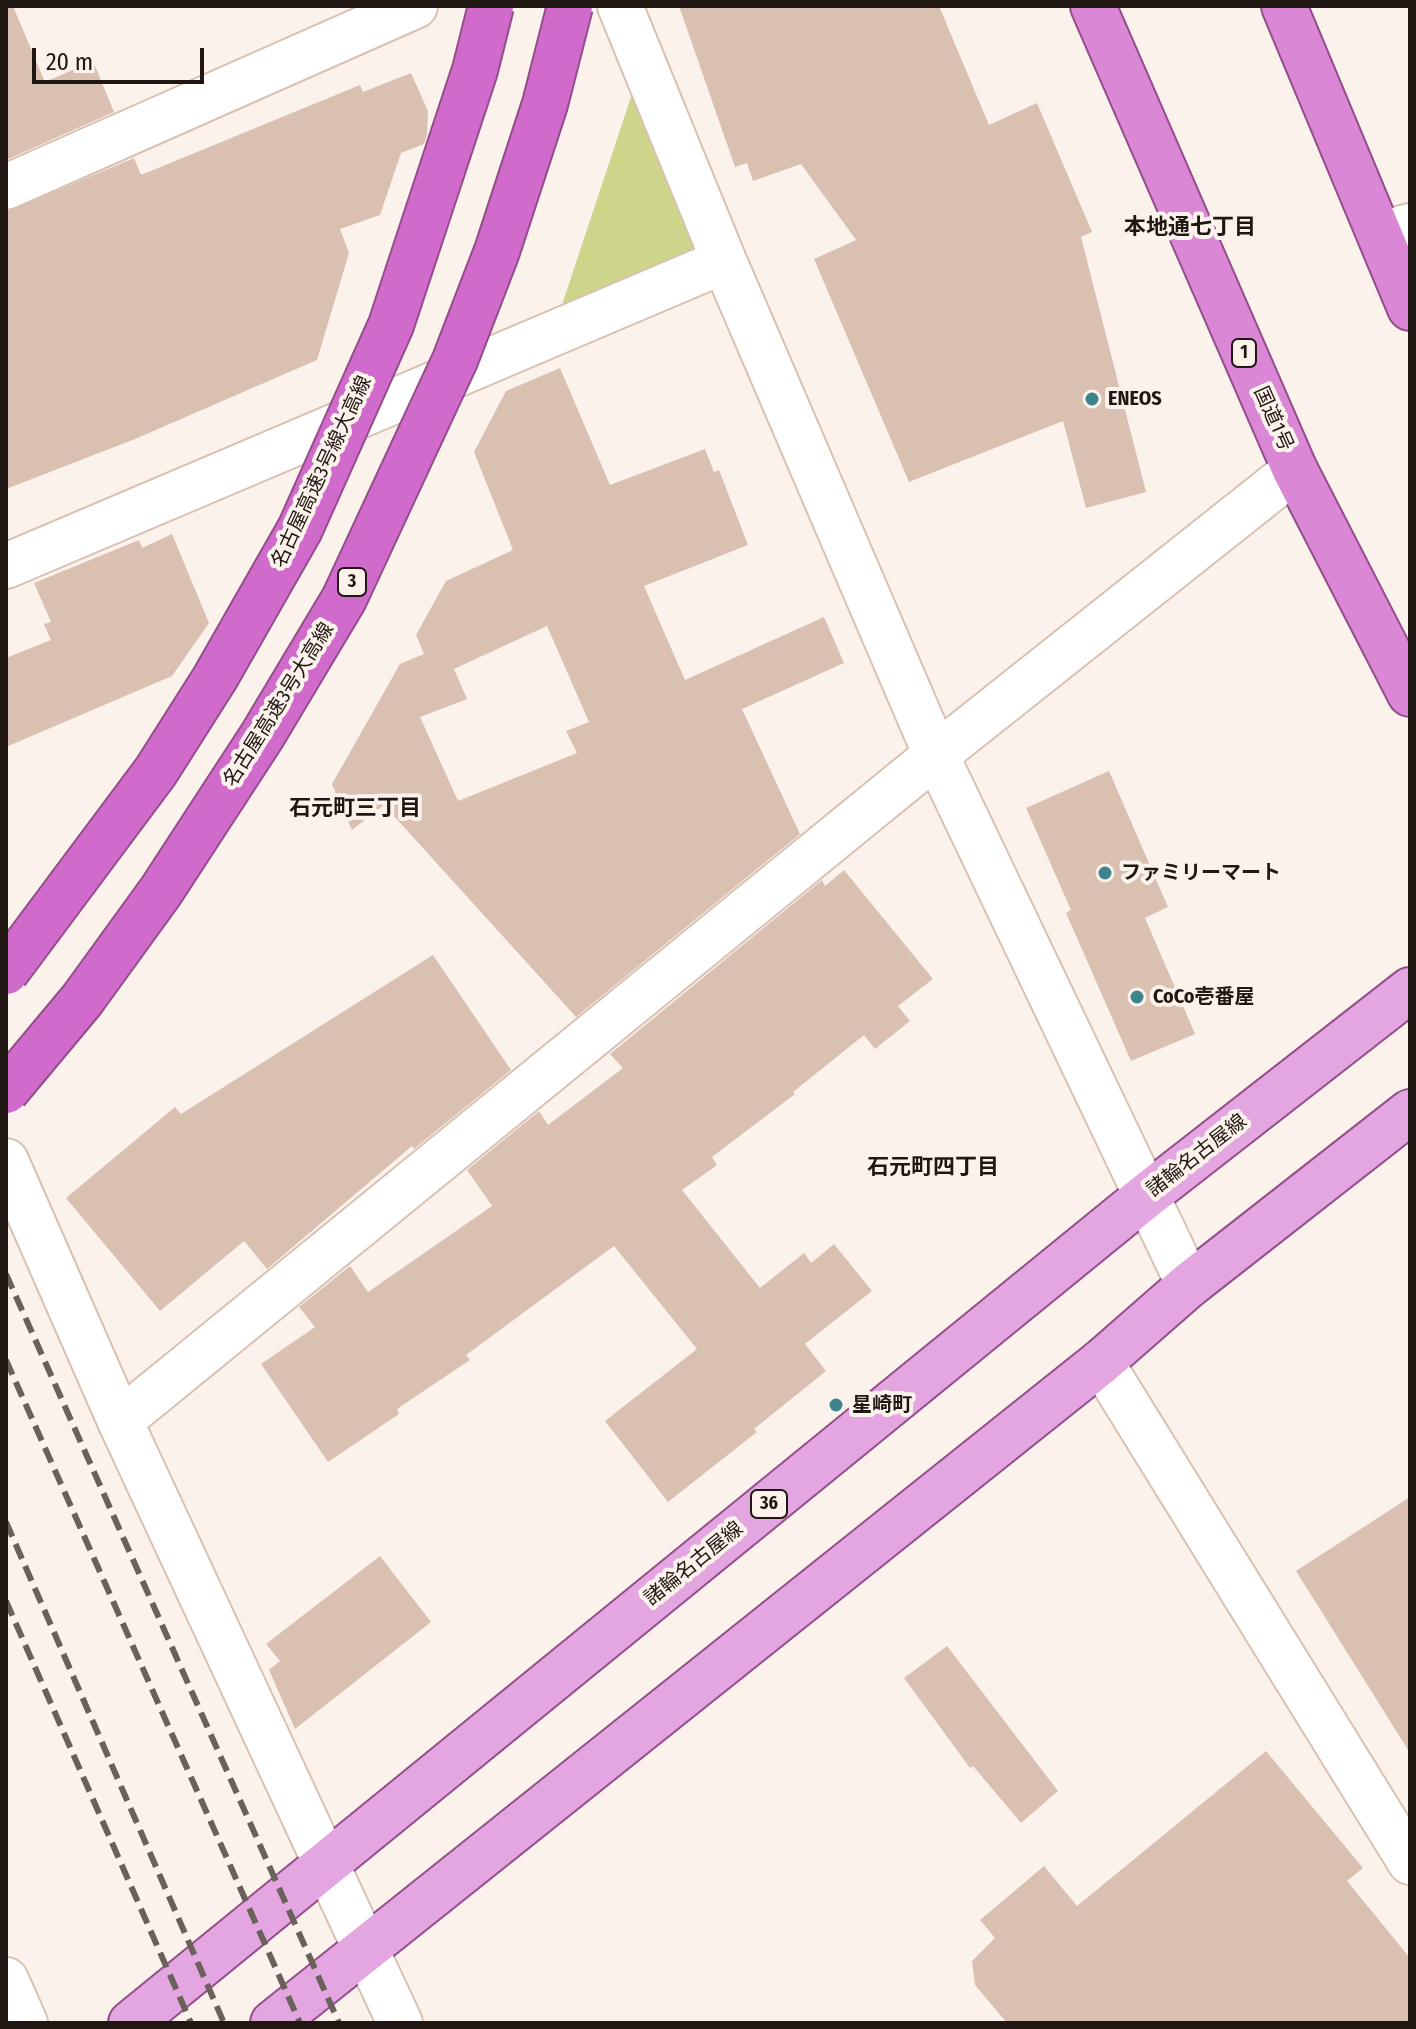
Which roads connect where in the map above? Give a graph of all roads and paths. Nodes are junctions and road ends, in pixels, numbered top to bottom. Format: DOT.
graph roads {
  1 [pos="415,6"];
  2 [pos="491,6"];
  3 [pos="570,6"];
  4 [pos="620,6"];
  5 [pos="1093,6"];
  6 [pos="1284,6"];
  7 [pos="6,187"];
  8 [pos="1395,230"];
  9 [pos="724,261"];
  10 [pos="1410,308"];
  11 [pos="1295,470"];
  12 [pos="6,566"];
  13 [pos="1410,694"];
  14 [pos="936,755"];
  15 [pos="6,972"];
  16 [pos="1410,990"];
  17 [pos="6,1091"];
  18 [pos="1410,1112"];
  19 [pos="6,1161"];
  20 [pos="1146,1196"];
  21 [pos="1189,1285"];
  22 [pos="1101,1362"];
  23 [pos="120,1421"];
  24 [pos="1410,1862"];
  25 [pos="326,1865"];
  26 [pos="367,1951"];
  27 [pos="6,1980"];
  28 [pos="25,2023"];
  29 [pos="131,2023"];
  30 [pos="273,2023"];
  31 [pos="400,2023"];
  1 -- 7 [label="street"];
  2 -- 15 [label="highway, 名古屋高速3号線大高線, bridge"];
  3 -- 17 [label="highway, 名古屋高速3号大高線 / 3, bridge"];
  4 -- 9 [label="street"];
  5 -- 11 [label="highway, 国道1号 / 1"];
  6 -- 8 [label="highway"];
  8 -- 10 [label="highway"];
  9 -- 12 [label="street"];
  9 -- 14 [label="street"];
  11 -- 13 [label="highway, 国道1号 / 1"];
  11 -- 14 [label="street"];
  14 -- 20 [label="street"];
  14 -- 23 [label="street"];
  16 -- 20 [label="main road, 諸輪名古屋線 / 36"];
  18 -- 21 [label="main road"];
  19 -- 23 [label="street"];
  20 -- 21 [label="street"];
  20 -- 25 [label="main road, 諸輪名古屋線 / 36"];
  21 -- 22 [label="main road"];
  22 -- 24 [label="street"];
  22 -- 26 [label="main road"];
  23 -- 25 [label="street"];
  25 -- 26 [label="street"];
  25 -- 29 [label="main road, 諸輪名古屋線 / 36"];
  26 -- 30 [label="main road"];
  26 -- 31 [label="street"];
  27 -- 28 [label="street"];
}
